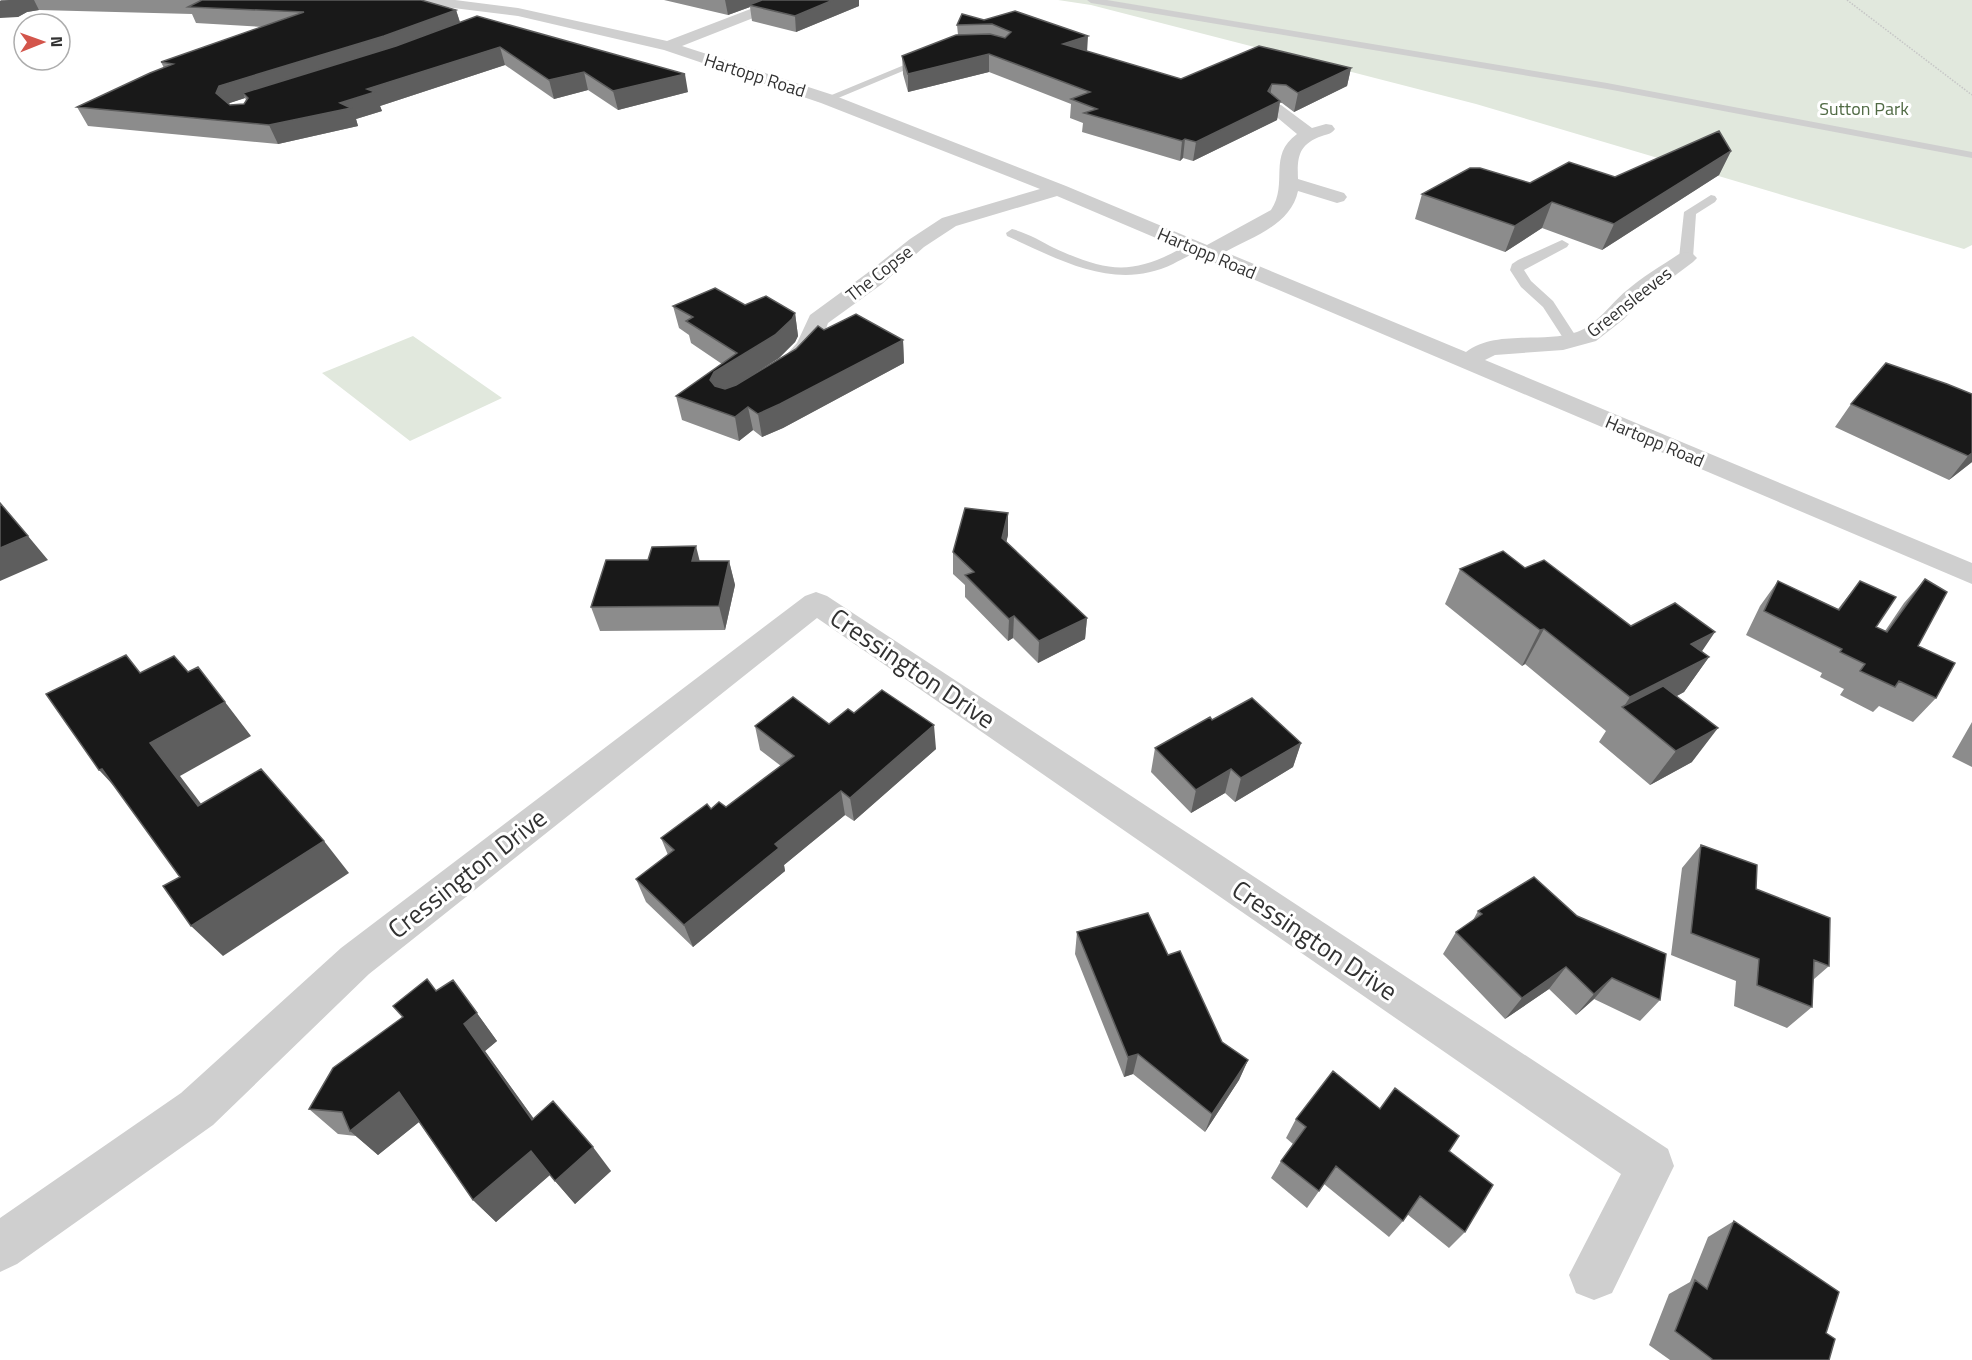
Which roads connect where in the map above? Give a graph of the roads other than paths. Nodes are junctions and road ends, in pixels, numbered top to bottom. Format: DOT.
graph roads {
  1 [pos="421,0"];
  2 [pos="772,0"];
  3 [pos="1091,0"];
  4 [pos="518,12"];
  5 [pos="484,25"];
  6 [pos="668,46"];
  7 [pos="944,52"];
  8 [pos="827,99"];
  9 [pos="1275,109"];
  10 [pos="1326,129"];
  11 [pos="1306,133"];
  12 [pos="1972,155"];
  13 [pos="1289,182"];
  14 [pos="1059,190"];
  15 [pos="1337,197"];
  16 [pos="1711,199"];
  17 [pos="1012,233"];
  18 [pos="1562,244"];
  19 [pos="1201,250"];
  20 [pos="1686,258"];
  21 [pos="1572,341"];
  22 [pos="1467,363"];
  23 [pos="769,377"];
  24 [pos="1972,574"];
  25 [pos="0,1247"];
  26 [pos="1594,1275"];
  1 -- 4 [label="street, Hartopp Road"];
  2 -- 6 [label="street"];
  3 -- 12 [label="lane"];
  4 -- 5 [label="street"];
  4 -- 6 [label="street, Hartopp Road"];
  6 -- 8 [label="street, Hartopp Road"];
  7 -- 8 [label="lane"];
  8 -- 14 [label="street, Hartopp Road"];
  9 -- 11 [label="street"];
  10 -- 11 [label="street"];
  11 -- 13 [label="street"];
  13 -- 15 [label="street"];
  13 -- 19 [label="street"];
  14 -- 19 [label="street, Hartopp Road"];
  14 -- 23 [label="street, The Copse"];
  16 -- 20 [label="lane"];
  17 -- 19 [label="lane"];
  18 -- 21 [label="lane"];
  19 -- 22 [label="street, Hartopp Road"];
  20 -- 21 [label="street, Greensleeves"];
  21 -- 22 [label="street, Greensleeves"];
  22 -- 24 [label="street, Hartopp Road"];
  25 -- 26 [label="street, Cressington Drive"];
}
